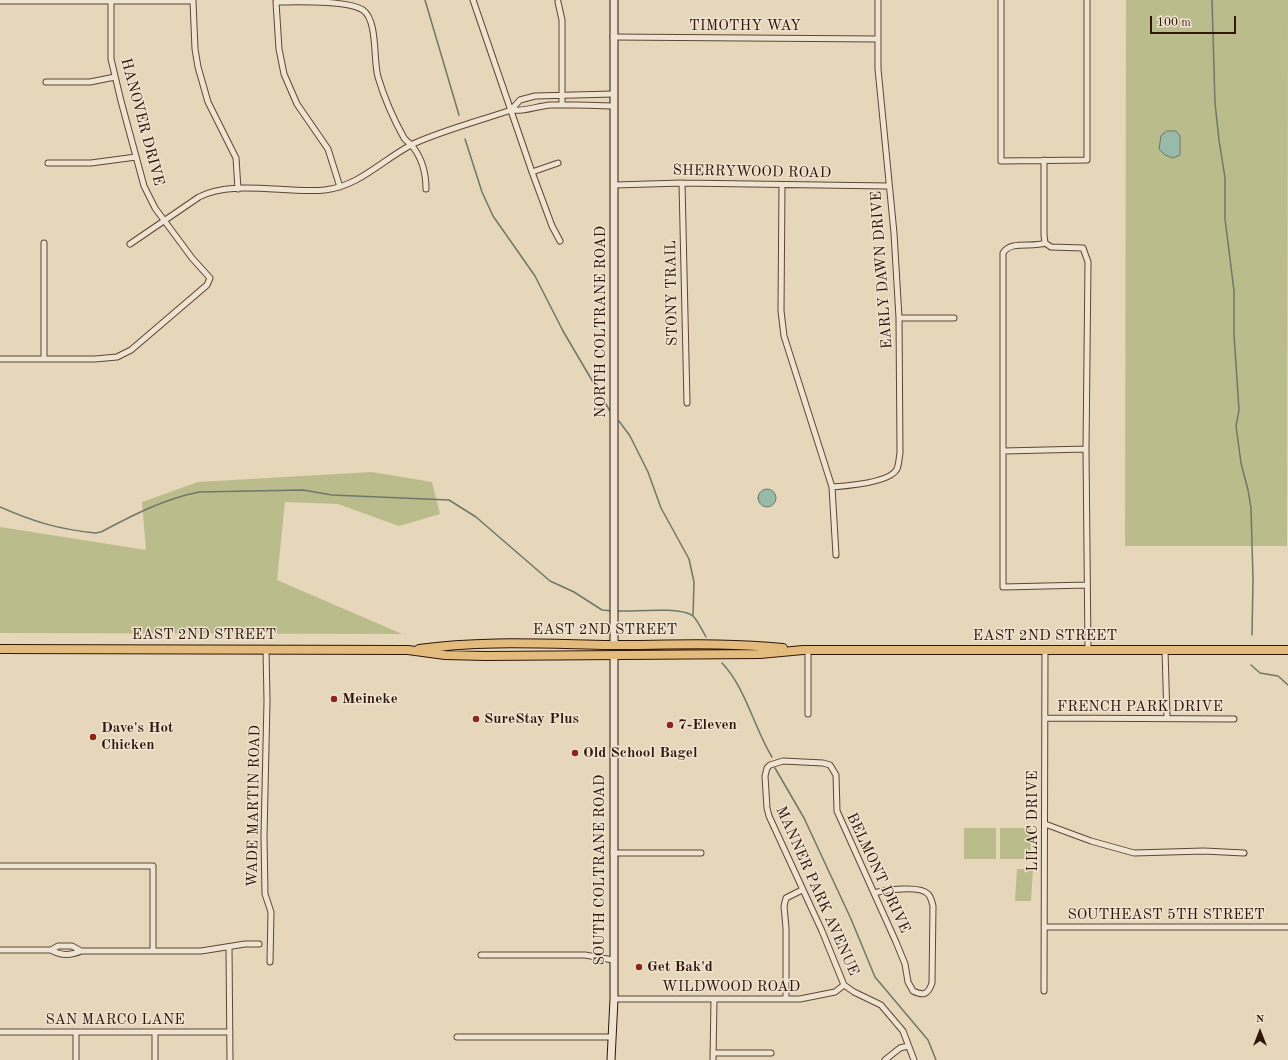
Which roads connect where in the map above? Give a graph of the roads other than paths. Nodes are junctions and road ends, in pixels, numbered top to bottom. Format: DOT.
graph roads {
  1 [pos="111,0"];
  2 [pos="473,0"];
  3 [pos="614,0"];
  4 [pos="878,0"];
  5 [pos="1001,0"];
  6 [pos="1086,0"];
  7 [pos="0,1"];
  8 [pos="194,1"];
  9 [pos="558,2"];
  10 [pos="613,37"];
  11 [pos="877,39"];
  12 [pos="115,77"];
  13 [pos="46,82"];
  14 [pos="562,94"];
  15 [pos="614,94"];
  16 [pos="562,105"];
  17 [pos="613,106"];
  18 [pos="511,110"];
  19 [pos="412,145"];
  20 [pos="136,157"];
  21 [pos="1044,160"];
  22 [pos="48,163"];
  23 [pos="558,163"];
  24 [pos="532,172"];
  25 [pos="682,183"];
  26 [pos="615,185"];
  27 [pos="782,185"];
  28 [pos="888,186"];
  29 [pos="340,187"];
  30 [pos="238,189"];
  31 [pos="426,189"];
  32 [pos="164,220"];
  33 [pos="560,242"];
  34 [pos="44,243"];
  35 [pos="1045,243"];
  36 [pos="130,244"];
  37 [pos="899,318"];
  38 [pos="954,318"];
  39 [pos="44,358"];
  40 [pos="0,359"];
  41 [pos="687,404"];
  42 [pos="1086,449"];
  43 [pos="1004,451"];
  44 [pos="832,487"];
  45 [pos="836,555"];
  46 [pos="1087,585"];
  47 [pos="520,644"];
  48 [pos="614,645"];
  49 [pos="0,649"];
  50 [pos="266,649"];
  51 [pos="408,650"];
  52 [pos="806,650"];
  53 [pos="1045,650"];
  54 [pos="1088,650"];
  55 [pos="1164,650"];
  56 [pos="1288,650"];
  57 [pos="485,656"];
  58 [pos="614,656"];
  59 [pos="808,714"];
  60 [pos="1045,718"];
  61 [pos="1167,718"];
  62 [pos="1234,719"];
  63 [pos="830,765"];
  64 [pos="1045,824"];
  65 [pos="613,852"];
  66 [pos="701,853"];
  67 [pos="1244,853"];
  68 [pos="0,866"];
  69 [pos="802,890"];
  70 [pos="874,893"];
  71 [pos="1044,927"];
  72 [pos="1288,927"];
  73 [pos="259,944"];
  74 [pos="229,947"];
  75 [pos="0,950"];
  76 [pos="51,950"];
  77 [pos="81,951"];
  78 [pos="153,951"];
  79 [pos="481,955"];
  80 [pos="613,960"];
  81 [pos="270,962"];
  82 [pos="844,985"];
  83 [pos="1044,991"];
  84 [pos="614,999"];
  85 [pos="714,999"];
  86 [pos="786,999"];
  87 [pos="0,1032"];
  88 [pos="76,1032"];
  89 [pos="155,1032"];
  90 [pos="230,1032"];
  91 [pos="457,1037"];
  92 [pos="612,1038"];
  93 [pos="908,1046"];
  94 [pos="713,1053"];
  95 [pos="771,1053"];
  96 [pos="76,1060"];
  97 [pos="155,1060"];
  98 [pos="230,1060"];
  99 [pos="611,1060"];
  100 [pos="714,1060"];
  101 [pos="885,1060"];
  102 [pos="914,1060"];
  1 -- 7 [label="street"];
  1 -- 8 [label="street"];
  1 -- 12 [label="street, HANOVER DRIVE"];
  2 -- 18 [label="street"];
  3 -- 10 [label="street, NORTH COLTRANE ROAD"];
  4 -- 11 [label="street, EARLY DAWN DRIVE"];
  5 -- 21 [label="street"];
  6 -- 21 [label="street"];
  8 -- 30 [label="street"];
  9 -- 14 [label="street"];
  10 -- 11 [label="street, TIMOTHY WAY"];
  10 -- 15 [label="street, NORTH COLTRANE ROAD"];
  11 -- 28 [label="street, EARLY DAWN DRIVE"];
  12 -- 13 [label="street"];
  12 -- 20 [label="street, HANOVER DRIVE"];
  14 -- 15 [label="street"];
  14 -- 16 [label="street"];
  14 -- 18 [label="street"];
  15 -- 17 [label="street, NORTH COLTRANE ROAD"];
  16 -- 17 [label="street"];
  16 -- 18 [label="street"];
  17 -- 26 [label="street, NORTH COLTRANE ROAD"];
  18 -- 19 [label="street"];
  18 -- 24 [label="street"];
  19 -- 29 [label="street"];
  19 -- 29 [label="street"];
  19 -- 31 [label="street"];
  20 -- 22 [label="street"];
  20 -- 32 [label="street, HANOVER DRIVE"];
  21 -- 35 [label="street"];
  23 -- 24 [label="street"];
  24 -- 33 [label="street"];
  25 -- 26 [label="street, SHERRYWOOD ROAD"];
  25 -- 27 [label="street, SHERRYWOOD ROAD"];
  25 -- 41 [label="street, STONY TRAIL"];
  26 -- 48 [label="street, NORTH COLTRANE ROAD"];
  27 -- 28 [label="street, SHERRYWOOD ROAD"];
  27 -- 44 [label="street"];
  28 -- 37 [label="street, EARLY DAWN DRIVE"];
  29 -- 30 [label="street"];
  30 -- 32 [label="street"];
  32 -- 36 [label="street"];
  32 -- 39 [label="street, HANOVER DRIVE"];
  34 -- 39 [label="street"];
  35 -- 42 [label="street"];
  35 -- 43 [label="street"];
  37 -- 38 [label="street"];
  37 -- 44 [label="street, EARLY DAWN DRIVE"];
  39 -- 40 [label="street"];
  42 -- 43 [label="street"];
  42 -- 46 [label="street"];
  43 -- 46 [label="street"];
  44 -- 45 [label="street"];
  46 -- 54 [label="street"];
  47 -- 48 [label="main road, EAST 2ND STREET"];
  47 -- 51 [label="main road, EAST 2ND STREET"];
  47 -- 57 [label="main road"];
  48 -- 52 [label="main road, EAST 2ND STREET"];
  48 -- 58 [label="main road"];
  49 -- 50 [label="main road, EAST 2ND STREET"];
  50 -- 51 [label="main road, EAST 2ND STREET"];
  50 -- 81 [label="street, WADE MARTIN ROAD"];
  51 -- 57 [label="main road, EAST 2ND STREET"];
  52 -- 53 [label="main road, EAST 2ND STREET"];
  52 -- 58 [label="main road, EAST 2ND STREET"];
  52 -- 59 [label="street"];
  53 -- 54 [label="main road, EAST 2ND STREET"];
  53 -- 60 [label="street, LILAC DRIVE"];
  54 -- 55 [label="main road, EAST 2ND STREET"];
  55 -- 56 [label="main road, EAST 2ND STREET"];
  55 -- 61 [label="street"];
  57 -- 58 [label="main road, EAST 2ND STREET"];
  58 -- 65 [label="street, SOUTH COLTRANE ROAD"];
  60 -- 61 [label="street, FRENCH PARK DRIVE"];
  60 -- 64 [label="street, LILAC DRIVE"];
  61 -- 62 [label="street, FRENCH PARK DRIVE"];
  63 -- 69 [label="street, MANNER PARK AVENUE"];
  63 -- 70 [label="street, BELMONT DRIVE"];
  64 -- 67 [label="street"];
  64 -- 71 [label="street, LILAC DRIVE"];
  65 -- 66 [label="street"];
  65 -- 80 [label="street, SOUTH COLTRANE ROAD"];
  68 -- 78 [label="street"];
  69 -- 82 [label="street, MANNER PARK AVENUE"];
  69 -- 86 [label="street"];
  70 -- 70 [label="street, BELMONT DRIVE"];
  71 -- 72 [label="street, SOUTHEAST 5TH STREET"];
  71 -- 83 [label="street, LILAC DRIVE"];
  73 -- 74 [label="street"];
  74 -- 78 [label="street"];
  74 -- 90 [label="street"];
  75 -- 76 [label="street"];
  76 -- 77 [label="street"];
  76 -- 77 [label="street"];
  77 -- 78 [label="street"];
  79 -- 80 [label="street"];
  80 -- 84 [label="street, SOUTH COLTRANE ROAD"];
  82 -- 86 [label="street, WILDWOOD ROAD"];
  82 -- 93 [label="street, MANNER PARK AVENUE"];
  84 -- 85 [label="street, WILDWOOD ROAD"];
  84 -- 92 [label="street, SOUTH COLTRANE ROAD"];
  85 -- 86 [label="street, WILDWOOD ROAD"];
  85 -- 94 [label="street"];
  87 -- 88 [label="street, SAN MARCO LANE"];
  88 -- 89 [label="street, SAN MARCO LANE"];
  88 -- 96 [label="street"];
  89 -- 90 [label="street, SAN MARCO LANE"];
  89 -- 97 [label="street"];
  90 -- 98 [label="street"];
  91 -- 92 [label="street"];
  92 -- 99 [label="street, SOUTH COLTRANE ROAD"];
  93 -- 101 [label="street"];
  93 -- 102 [label="street, MANNER PARK AVENUE"];
  94 -- 95 [label="street"];
  94 -- 100 [label="street"];
}
